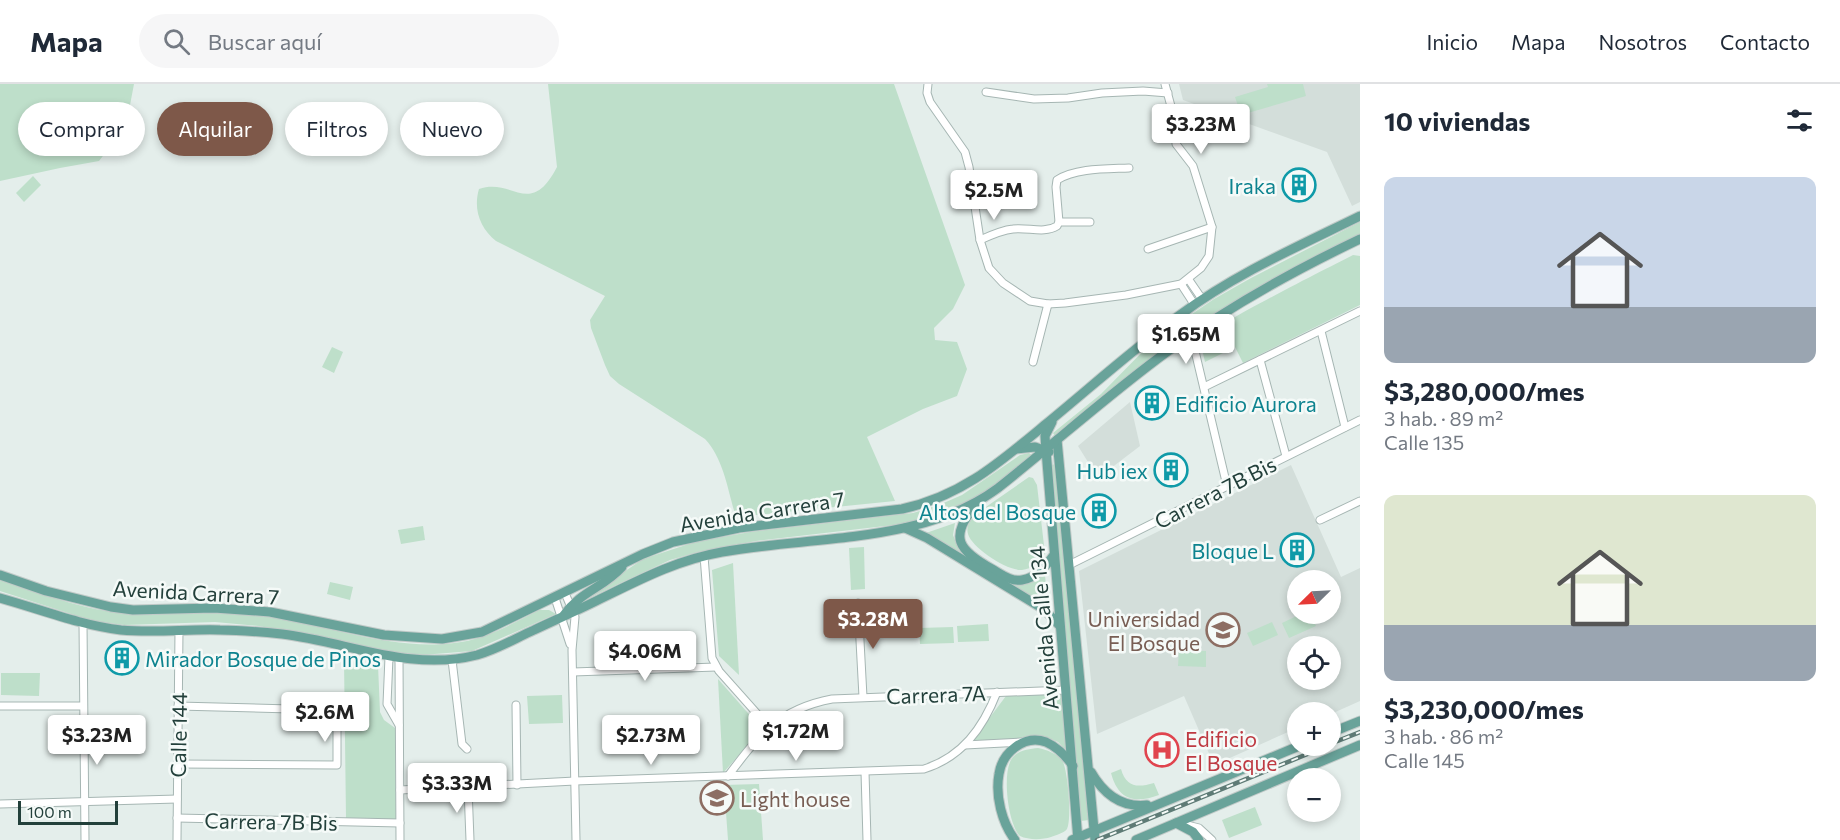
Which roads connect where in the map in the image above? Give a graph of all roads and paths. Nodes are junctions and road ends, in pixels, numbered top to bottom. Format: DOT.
graph roads {
  1 [pos="928,84"];
  2 [pos="1165,84"];
  3 [pos="986,92"];
  4 [pos="1168,93"];
  5 [pos="1129,168"];
  6 [pos="1360,216"];
  7 [pos="1059,222"];
  8 [pos="1090,222"];
  9 [pos="1212,227"];
  10 [pos="1360,239"];
  11 [pos="981,240"];
  12 [pos="1148,249"];
  13 [pos="1189,280"];
  14 [pos="1181,284"];
  15 [pos="1198,302"];
  16 [pos="1048,304"];
  17 [pos="1360,311"];
  18 [pos="1321,331"];
  19 [pos="1189,336"];
  20 [pos="1260,360"];
  21 [pos="1033,362"];
  22 [pos="1204,387"];
  23 [pos="1057,415"];
  24 [pos="1360,420"];
  25 [pos="1345,427"];
  26 [pos="1058,440"];
  27 [pos="1015,449"];
  28 [pos="1046,450"];
  29 [pos="1286,456"];
  30 [pos="1059,458"];
  31 [pos="1227,486"];
  32 [pos="980,501"];
  33 [pos="1360,501"];
  34 [pos="1320,520"];
  35 [pos="905,528"];
  36 [pos="1054,555"];
  37 [pos="704,556"];
  38 [pos="626,563"];
  39 [pos="1069,565"];
  40 [pos="1,574"];
  41 [pos="565,593"];
  42 [pos="0,598"];
  43 [pos="555,598"];
  44 [pos="858,603"];
  45 [pos="572,608"];
  46 [pos="562,617"];
  47 [pos="83,623"];
  48 [pos="1061,627"];
  49 [pos="179,630"];
  50 [pos="572,650"];
  51 [pos="394,657"];
  52 [pos="452,660"];
  53 [pos="716,667"];
  54 [pos="573,672"];
  55 [pos="1066,690"];
  56 [pos="997,692"];
  57 [pos="863,697"];
  58 [pos="516,705"];
  59 [pos="0,706"];
  60 [pos="83,706"];
  61 [pos="178,706"];
  62 [pos="1360,721"];
  63 [pos="400,727"];
  64 [pos="769,728"];
  65 [pos="1341,729"];
  66 [pos="1026,742"];
  67 [pos="965,745"];
  68 [pos="467,749"];
  69 [pos="1359,749"];
  70 [pos="1287,751"];
  71 [pos="178,764"];
  72 [pos="1088,765"];
  73 [pos="1073,766"];
  74 [pos="865,772"];
  75 [pos="728,776"];
  76 [pos="575,781"];
  77 [pos="517,785"];
  78 [pos="468,788"];
  79 [pos="400,790"];
  80 [pos="177,799"];
  81 [pos="85,801"];
  82 [pos="0,804"];
  83 [pos="1155,804"];
  84 [pos="177,818"];
  85 [pos="400,823"];
  86 [pos="1176,823"];
  87 [pos="1095,835"];
  88 [pos="1144,838"];
  89 [pos="1076,839"];
  90 [pos="85,840"];
  91 [pos="177,840"];
  92 [pos="400,840"];
  93 [pos="470,840"];
  94 [pos="576,840"];
  95 [pos="867,840"];
  96 [pos="1015,840"];
  97 [pos="1136,840"];
  98 [pos="1199,840"];
  99 [pos="1212,840"];
  1 -- 11 [label="street"];
  2 -- 4 [label="street"];
  3 -- 4 [label="street"];
  4 -- 9 [label="street"];
  5 -- 7 [label="street"];
  6 -- 15 [label="main road, Avenida Carrera 7"];
  7 -- 8 [label="street"];
  7 -- 11 [label="street"];
  9 -- 12 [label="street"];
  9 -- 13 [label="street"];
  10 -- 19 [label="main road, Avenida Carrera 7"];
  11 -- 16 [label="street"];
  13 -- 14 [label="street"];
  13 -- 15 [label="street"];
  14 -- 15 [label="street"];
  14 -- 16 [label="street"];
  15 -- 23 [label="main road, Avenida Carrera 7"];
  16 -- 21 [label="street"];
  17 -- 18 [label="street"];
  18 -- 20 [label="street"];
  18 -- 25 [label="street"];
  19 -- 22 [label="street"];
  19 -- 26 [label="main road, Avenida Carrera 7"];
  20 -- 22 [label="street"];
  20 -- 29 [label="street"];
  22 -- 31 [label="street"];
  23 -- 27 [label="main road, Avenida Carrera 7"];
  23 -- 28 [label="main road, Avenida Calle 134"];
  24 -- 25 [label="street, Carrera 7B Bis"];
  25 -- 29 [label="street, Carrera 7B Bis"];
  26 -- 28 [label="main road, Avenida Carrera 7"];
  26 -- 30 [label="main road, Avenida Calle 134"];
  27 -- 28 [label="main road"];
  27 -- 38 [label="main road, Avenida Carrera 7"];
  28 -- 30 [label="main road"];
  28 -- 32 [label="main road, Avenida Carrera 7"];
  28 -- 36 [label="main road, Avenida Calle 134"];
  29 -- 31 [label="street, Carrera 7B Bis"];
  30 -- 39 [label="main road, Avenida Calle 134"];
  31 -- 39 [label="street, Carrera 7B Bis"];
  32 -- 35 [label="main road, Avenida Carrera 7"];
  32 -- 36 [label="main road"];
  33 -- 34 [label="street"];
  35 -- 37 [label="main road, Avenida Carrera 7"];
  35 -- 48 [label="main road"];
  36 -- 48 [label="main road, Avenida Calle 134"];
  37 -- 45 [label="main road, Avenida Carrera 7"];
  37 -- 53 [label="street"];
  38 -- 41 [label="main road, Avenida Carrera 7"];
  38 -- 45 [label="main road"];
  39 -- 72 [label="main road, Avenida Calle 134"];
  40 -- 43 [label="main road, Avenida Carrera 7"];
  41 -- 43 [label="main road, Avenida Carrera 7"];
  41 -- 45 [label="street"];
  42 -- 47 [label="main road, Avenida Carrera 7"];
  43 -- 46 [label="street"];
  44 -- 57 [label="street"];
  45 -- 46 [label="main road, Avenida Carrera 7"];
  45 -- 50 [label="street"];
  46 -- 50 [label="street"];
  46 -- 52 [label="main road, Avenida Carrera 7"];
  47 -- 49 [label="main road, Avenida Carrera 7"];
  47 -- 60 [label="street"];
  48 -- 55 [label="main road, Avenida Calle 134"];
  49 -- 51 [label="main road, Avenida Carrera 7"];
  49 -- 61 [label="street, Calle 144"];
  50 -- 54 [label="street"];
  51 -- 52 [label="main road, Avenida Carrera 7"];
  51 -- 63 [label="street"];
  51 -- 63 [label="street"];
  52 -- 68 [label="street"];
  53 -- 54 [label="street"];
  53 -- 64 [label="street"];
  54 -- 76 [label="street"];
  55 -- 56 [label="street, Carrera 7A"];
  55 -- 73 [label="main road, Avenida Calle 134"];
  56 -- 57 [label="street, Carrera 7A"];
  56 -- 67 [label="street"];
  57 -- 64 [label="street, Carrera 7A"];
  58 -- 77 [label="street"];
  59 -- 60 [label="street"];
  60 -- 81 [label="street"];
  61 -- 71 [label="street, Calle 144"];
  61 -- 71 [label="street"];
  62 -- 65 [label="main road"];
  63 -- 79 [label="street"];
  64 -- 75 [label="street, Carrera 7A"];
  66 -- 67 [label="street"];
  66 -- 73 [label="main road"];
  66 -- 96 [label="main road"];
  67 -- 74 [label="street"];
  69 -- 86 [label="main road"];
  70 -- 83 [label="main road"];
  71 -- 80 [label="street, Calle 144"];
  72 -- 83 [label="main road"];
  72 -- 87 [label="main road, Avenida Calle 134"];
  73 -- 89 [label="main road, Avenida Calle 134"];
  74 -- 75 [label="street"];
  74 -- 95 [label="street"];
  75 -- 76 [label="street"];
  76 -- 77 [label="street"];
  76 -- 94 [label="street"];
  77 -- 78 [label="street"];
  78 -- 79 [label="street"];
  78 -- 93 [label="street"];
  79 -- 85 [label="street"];
  80 -- 81 [label="street"];
  80 -- 84 [label="street, Calle 144"];
  81 -- 82 [label="street"];
  81 -- 90 [label="street"];
  83 -- 87 [label="main road"];
  84 -- 85 [label="street, Carrera 7B Bis"];
  84 -- 91 [label="street, Calle 144"];
  85 -- 92 [label="street"];
  86 -- 88 [label="main road"];
  86 -- 98 [label="main road"];
  86 -- 99 [label="street"];
  87 -- 89 [label="main road"];
  88 -- 97 [label="main road"];
}
